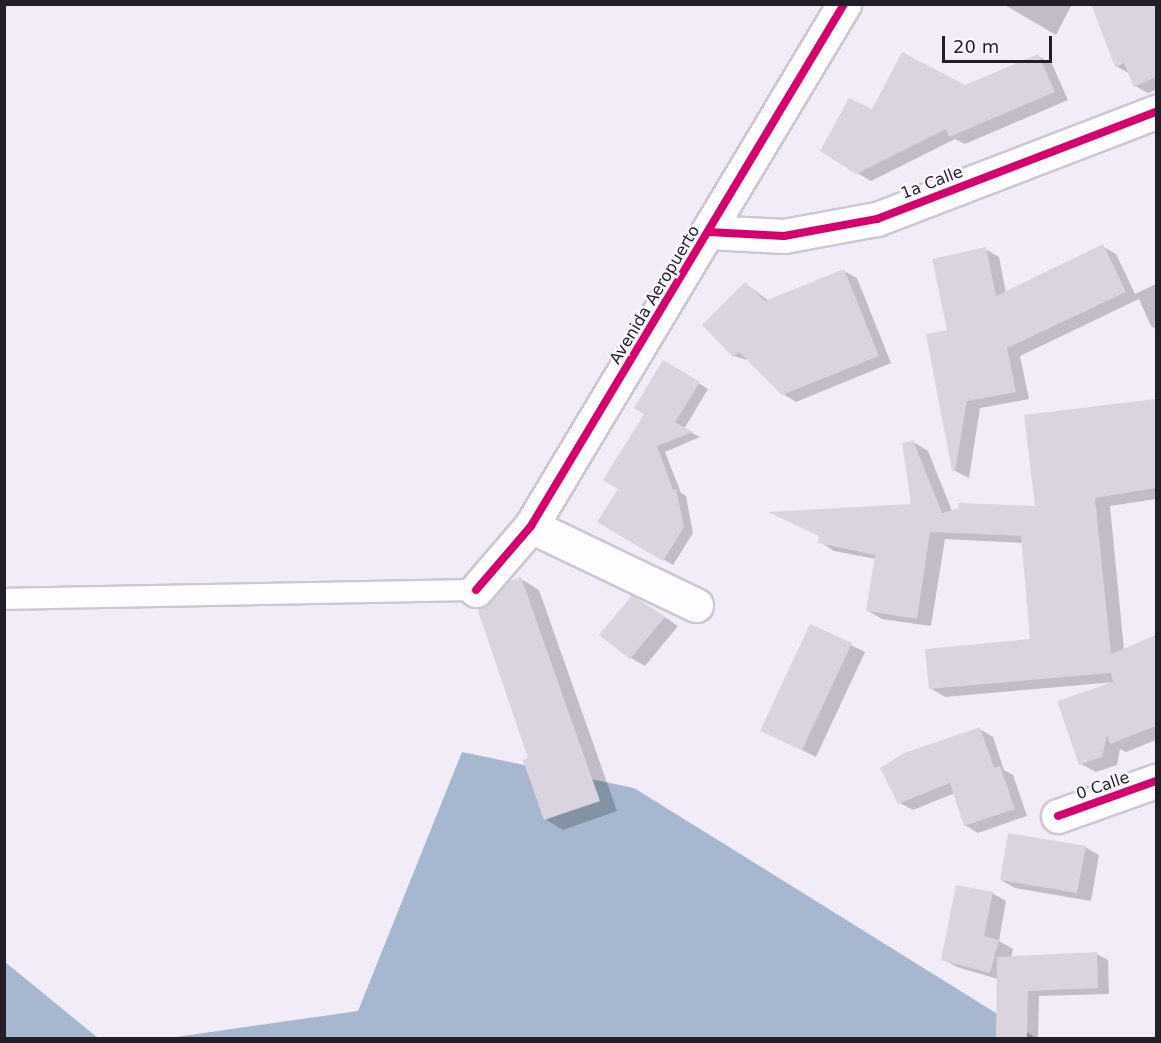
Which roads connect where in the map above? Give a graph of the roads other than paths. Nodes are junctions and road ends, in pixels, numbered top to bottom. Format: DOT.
graph roads {
  1 [pos="844,4"];
  2 [pos="1156,112"];
  3 [pos="708,232"];
  4 [pos="531,526"];
  5 [pos="476,590"];
  6 [pos="4,599"];
  7 [pos="696,605"];
  8 [pos="1156,781"];
  9 [pos="1058,816"];
  1 -- 3 [label="street, Avenida Aeropuerto"];
  2 -- 3 [label="street, 1a Calle"];
  3 -- 4 [label="street, Avenida Aeropuerto"];
  4 -- 5 [label="street, Avenida Aeropuerto"];
  4 -- 7 [label="street"];
  5 -- 6 [label="lane"];
  8 -- 9 [label="street, 0 Calle"];
}
